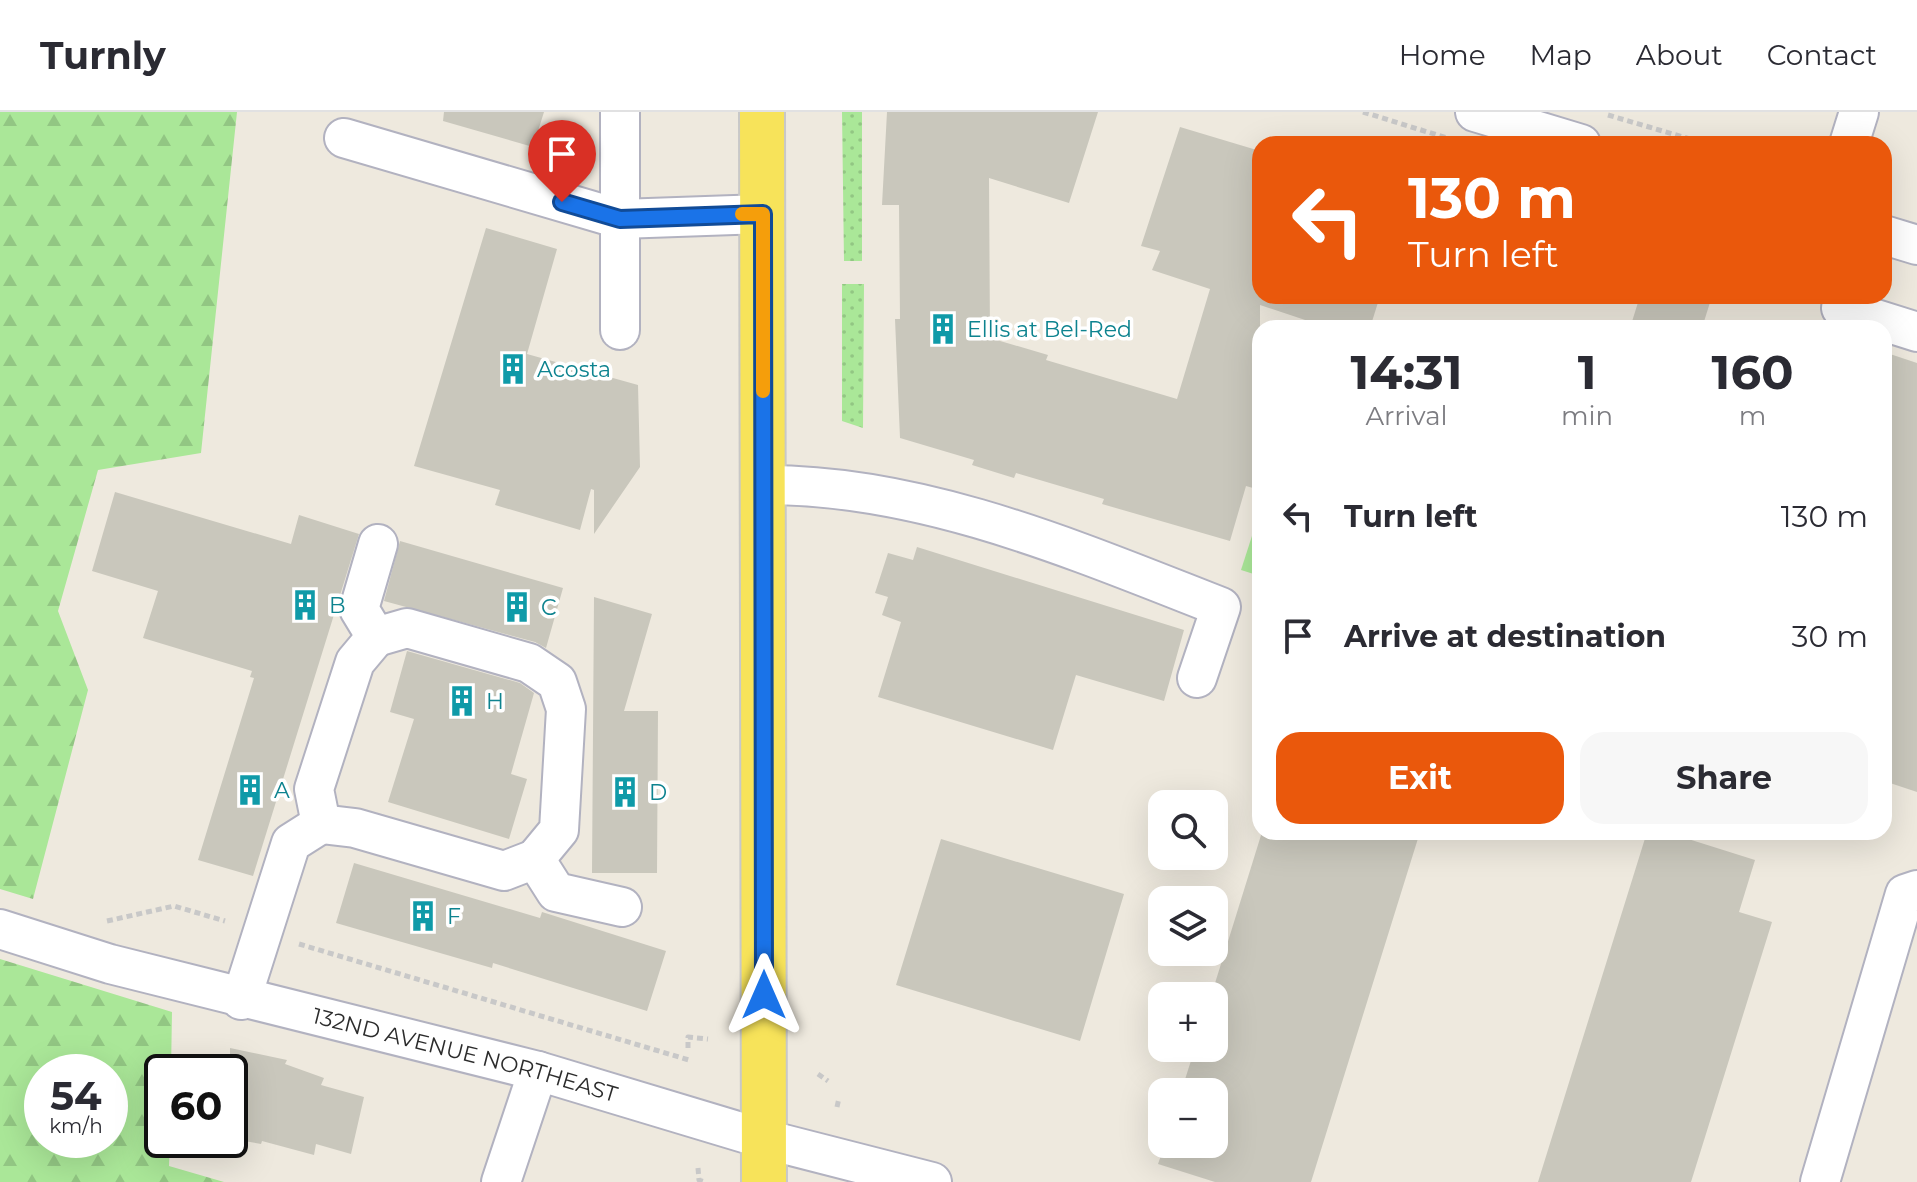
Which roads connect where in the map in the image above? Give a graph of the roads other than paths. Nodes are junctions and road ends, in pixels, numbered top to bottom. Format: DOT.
graph roads {
  1 [pos="620,112"];
  2 [pos="762,112"];
  3 [pos="1859,112"];
  4 [pos="1465,126"];
  5 [pos="1529,136"];
  6 [pos="1852,136"];
  7 [pos="344,138"];
  8 [pos="763,214"];
  9 [pos="620,219"];
  10 [pos="1892,237"];
  11 [pos="1917,245"];
  12 [pos="1840,311"];
  13 [pos="1873,320"];
  14 [pos="1892,325"];
  15 [pos="620,330"];
  16 [pos="1917,332"];
  17 [pos="763,485"];
  18 [pos="378,544"];
  19 [pos="376,637"];
  20 [pos="1197,678"];
  21 [pos="321,824"];
  22 [pos="535,859"];
  23 [pos="1917,890"];
  24 [pos="622,907"];
  25 [pos="0,929"];
  26 [pos="241,1000"];
  27 [pos="538,1071"];
  28 [pos="764,1139"];
  29 [pos="501,1182"];
  30 [pos="764,1182"];
  31 [pos="932,1182"];
  32 [pos="1820,1182"];
  1 -- 9 [label="street"];
  2 -- 8 [label="main road"];
  3 -- 6 [label="street"];
  4 -- 5 [label="street"];
  7 -- 9 [label="street"];
  8 -- 9 [label="street"];
  8 -- 17 [label="main road"];
  9 -- 15 [label="street"];
  10 -- 11 [label="street"];
  12 -- 13 [label="street"];
  14 -- 16 [label="street"];
  17 -- 20 [label="street"];
  17 -- 28 [label="main road"];
  18 -- 19 [label="street"];
  19 -- 21 [label="street"];
  19 -- 22 [label="street"];
  21 -- 22 [label="street"];
  21 -- 26 [label="street"];
  22 -- 24 [label="street"];
  23 -- 32 [label="street"];
  25 -- 26 [label="street, 132ND AVENUE NORTHEAST"];
  26 -- 27 [label="street, 132ND AVENUE NORTHEAST"];
  27 -- 28 [label="street, 132ND AVENUE NORTHEAST"];
  27 -- 29 [label="street"];
  28 -- 30 [label="main road"];
  28 -- 31 [label="street, 132ND AVENUE NORTHEAST"];
}
